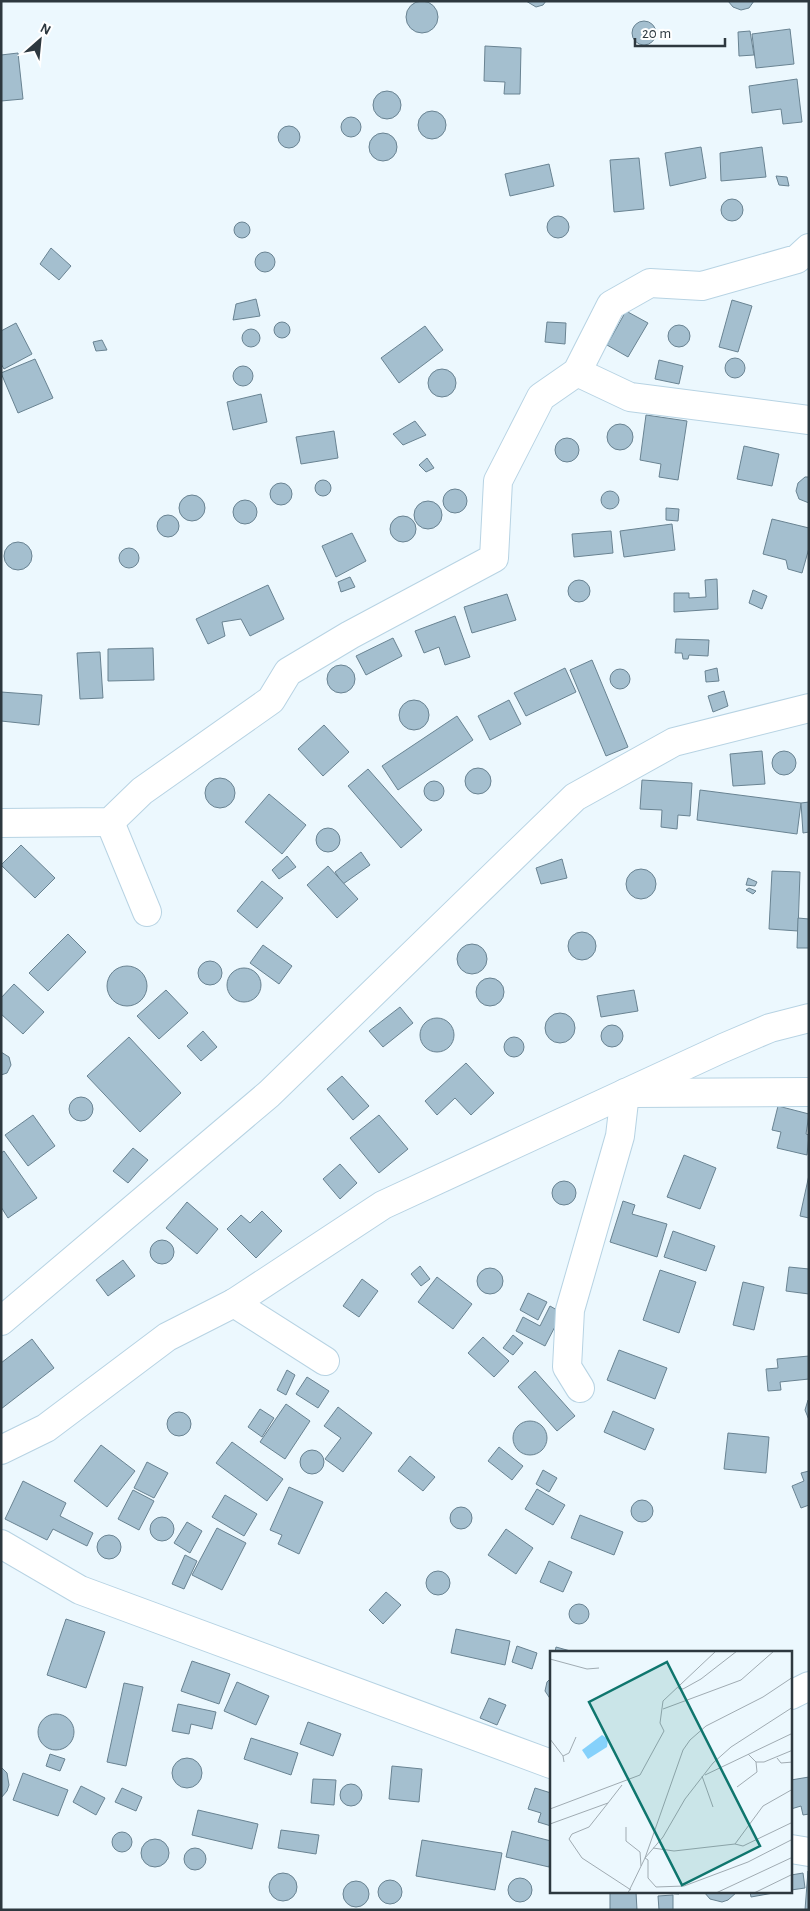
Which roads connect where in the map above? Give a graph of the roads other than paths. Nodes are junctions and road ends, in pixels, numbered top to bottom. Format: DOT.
graph roads {
  1 [pos="805,260"];
  2 [pos="577,372"];
  3 [pos="809,420"];
  4 [pos="809,708"];
  5 [pos="110,822"];
  6 [pos="1,823"];
  7 [pos="147,912"];
  8 [pos="809,1018"];
  9 [pos="809,1092"];
  10 [pos="625,1093"];
  11 [pos="234,1303"];
  12 [pos="1,1321"];
  13 [pos="325,1362"];
  14 [pos="580,1388"];
  15 [pos="1,1450"];
  16 [pos="1,1544"];
  17 [pos="809,1686"];
  18 [pos="792,1694"];
  19 [pos="550,1764"];
  20 [pos="792,1849"];
  21 [pos="809,1852"];
  1 -- 2 [label="street"];
  2 -- 3 [label="street"];
  2 -- 5 [label="street"];
  4 -- 12 [label="street"];
  5 -- 6 [label="street"];
  5 -- 7 [label="street"];
  8 -- 10 [label="street"];
  9 -- 10 [label="street"];
  10 -- 11 [label="street"];
  10 -- 14 [label="street"];
  11 -- 13 [label="street"];
  11 -- 15 [label="street"];
  16 -- 19 [label="street"];
  17 -- 18 [label="street"];
  20 -- 21 [label="street"];
}
